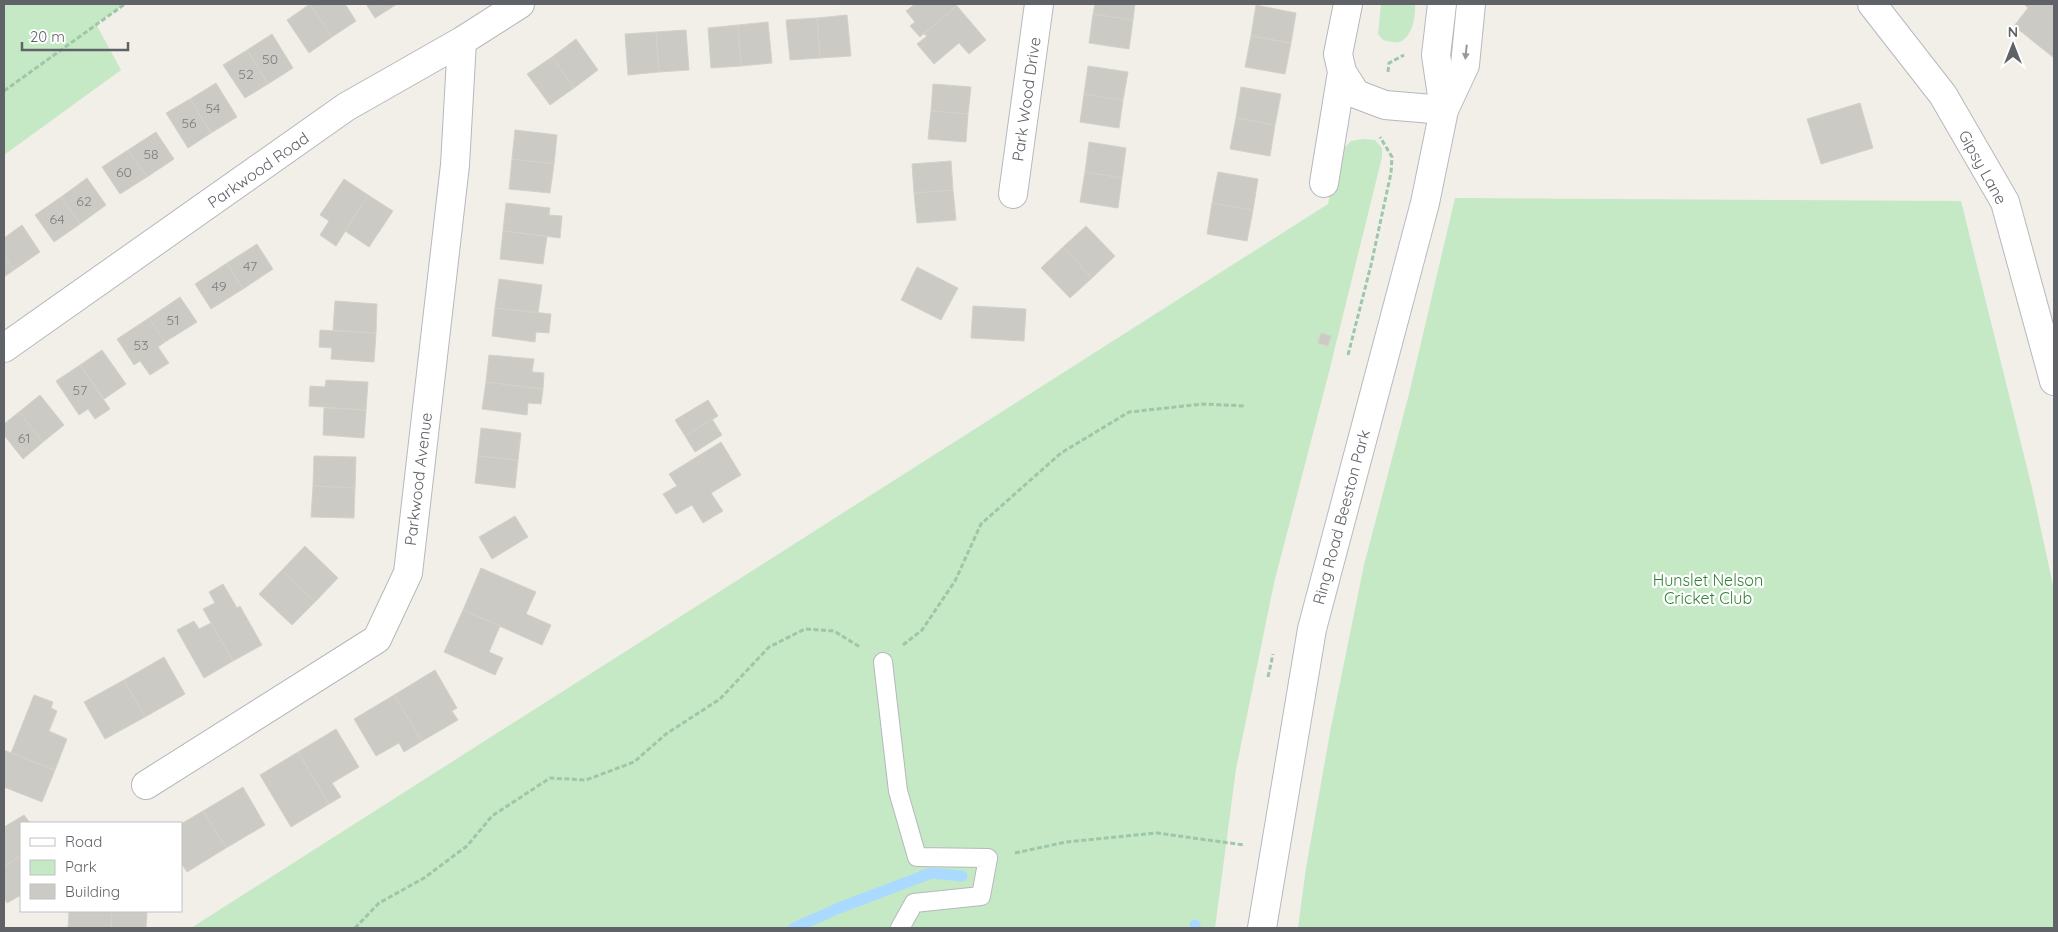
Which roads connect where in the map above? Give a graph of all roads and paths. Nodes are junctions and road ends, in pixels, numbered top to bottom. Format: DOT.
graph roads {
  1 [pos="125,4"];
  2 [pos="520,4"];
  3 [pos="1039,4"];
  4 [pos="1348,4"];
  5 [pos="1442,4"];
  6 [pos="1471,4"];
  7 [pos="1872,4"];
  8 [pos="462,41"];
  9 [pos="1342,72"];
  10 [pos="4,91"];
  11 [pos="1444,110"];
  12 [pos="1324,183"];
  13 [pos="1013,194"];
  14 [pos="4,348"];
  15 [pos="2054,382"];
  16 [pos="1246,406"];
  17 [pos="883,662"];
  18 [pos="146,785"];
  19 [pos="1274,849"];
  20 [pos="988,858"];
  21 [pos="355,928"];
  22 [pos="900,928"];
  23 [pos="1262,928"];
  1 -- 10 [label="path"];
  2 -- 8 [label="street, Parkwood Road"];
  3 -- 13 [label="street, Park Wood Drive"];
  4 -- 9 [label="street"];
  5 -- 11 [label="street, Ring Road Beeston Park"];
  6 -- 11 [label="street, Ring Road Beeston Park, one-way"];
  7 -- 15 [label="street, Gipsy Lane"];
  8 -- 14 [label="street, Parkwood Road"];
  8 -- 18 [label="street, Parkwood Avenue"];
  9 -- 11 [label="street"];
  9 -- 12 [label="street"];
  11 -- 19 [label="street, Ring Road Beeston Park"];
  16 -- 17 [label="path"];
  17 -- 20 [label="lane"];
  17 -- 21 [label="path"];
  19 -- 20 [label="path"];
  19 -- 23 [label="street, Ring Road Beeston Park"];
  20 -- 22 [label="lane"];
}
